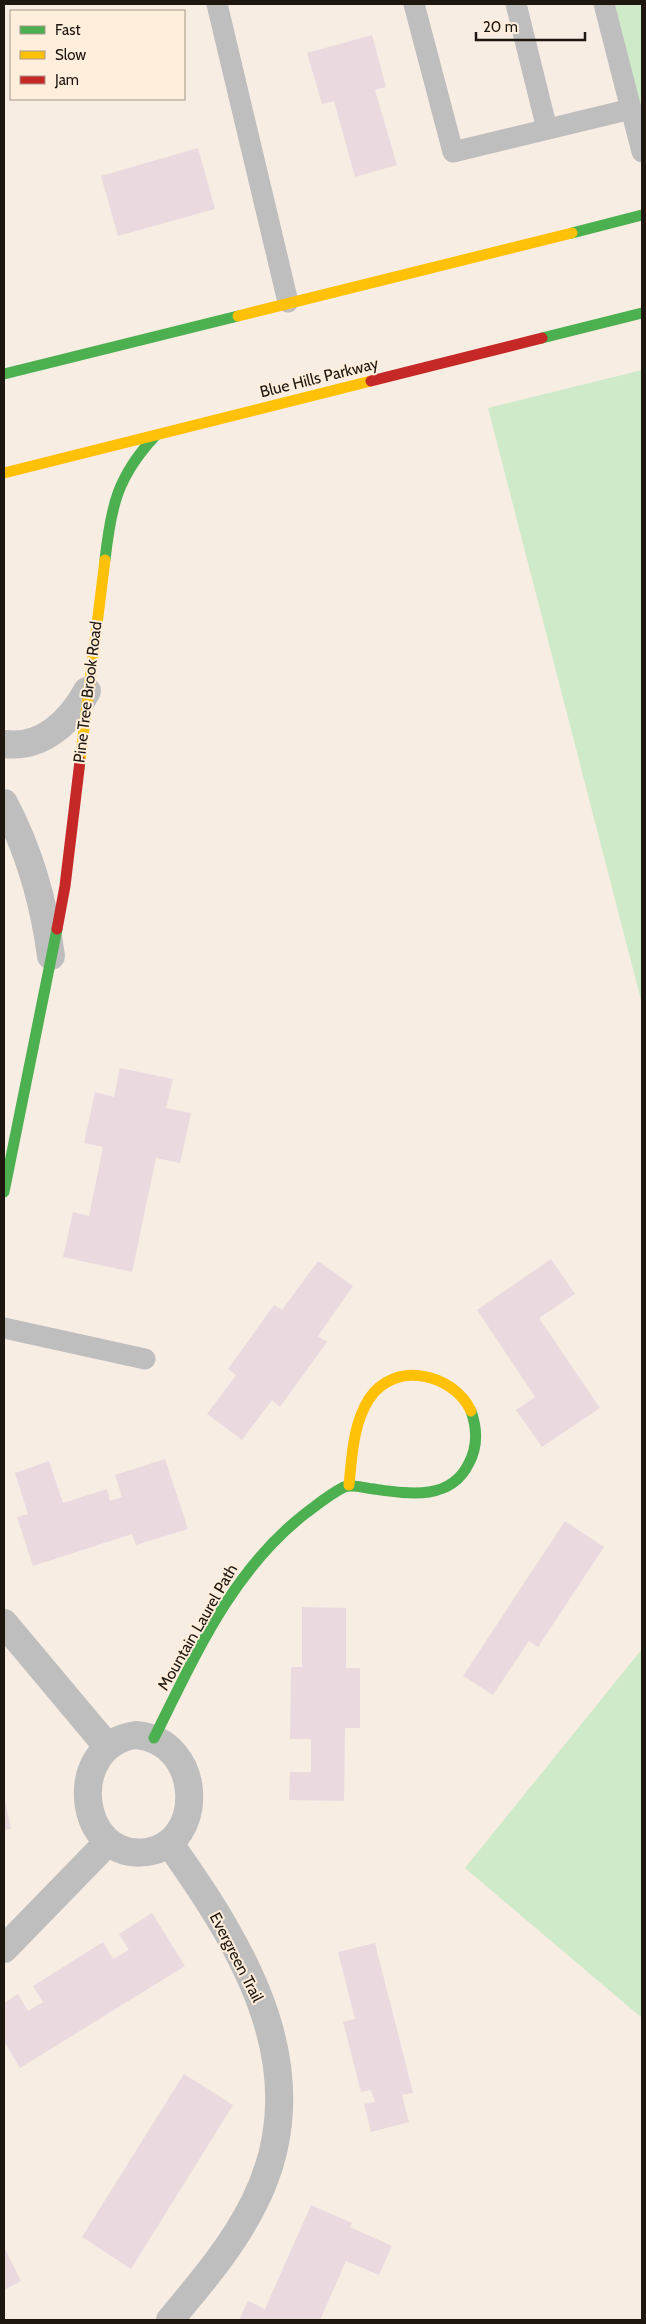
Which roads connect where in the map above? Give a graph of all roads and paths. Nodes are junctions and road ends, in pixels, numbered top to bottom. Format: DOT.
graph roads {
  1 [pos="217,4"];
  2 [pos="414,4"];
  3 [pos="516,4"];
  4 [pos="604,4"];
  5 [pos="631,109"];
  6 [pos="547,129"];
  7 [pos="642,152"];
  8 [pos="642,215"];
  9 [pos="288,302"];
  10 [pos="642,313"];
  11 [pos="4,374"];
  12 [pos="155,436"];
  13 [pos="4,473"];
  14 [pos="87,691"];
  15 [pos="4,744"];
  16 [pos="4,803"];
  17 [pos="52,961"];
  18 [pos="4,1192"];
  19 [pos="4,1328"];
  20 [pos="145,1358"];
  21 [pos="349,1485"];
  22 [pos="4,1623"];
  23 [pos="154,1738"];
  24 [pos="107,1746"];
  25 [pos="108,1842"];
  26 [pos="169,1843"];
  27 [pos="4,1949"];
  28 [pos="170,2320"];
  1 -- 9 [label="lane"];
  2 -- 6 [label="lane"];
  3 -- 6 [label="lane"];
  4 -- 5 [label="lane"];
  5 -- 6 [label="lane"];
  5 -- 7 [label="lane"];
  8 -- 9 [label="street"];
  9 -- 11 [label="street"];
  10 -- 12 [label="street, Blue Hills Parkway"];
  12 -- 13 [label="street, Blue Hills Parkway"];
  12 -- 14 [label="street, Pine Tree Brook Road"];
  14 -- 15 [label="street"];
  14 -- 17 [label="street, Pine Tree Brook Road"];
  16 -- 17 [label="street, Pine Tree Brook Road"];
  17 -- 18 [label="street, Pine Tree Brook Road"];
  19 -- 20 [label="lane"];
  21 -- 21 [label="street"];
  21 -- 23 [label="street, Mountain Laurel Path"];
  22 -- 24 [label="street"];
  23 -- 24 [label="street"];
  23 -- 26 [label="street"];
  24 -- 25 [label="street"];
  25 -- 26 [label="street"];
  25 -- 27 [label="street"];
  26 -- 28 [label="street, Evergreen Trail"];
}
